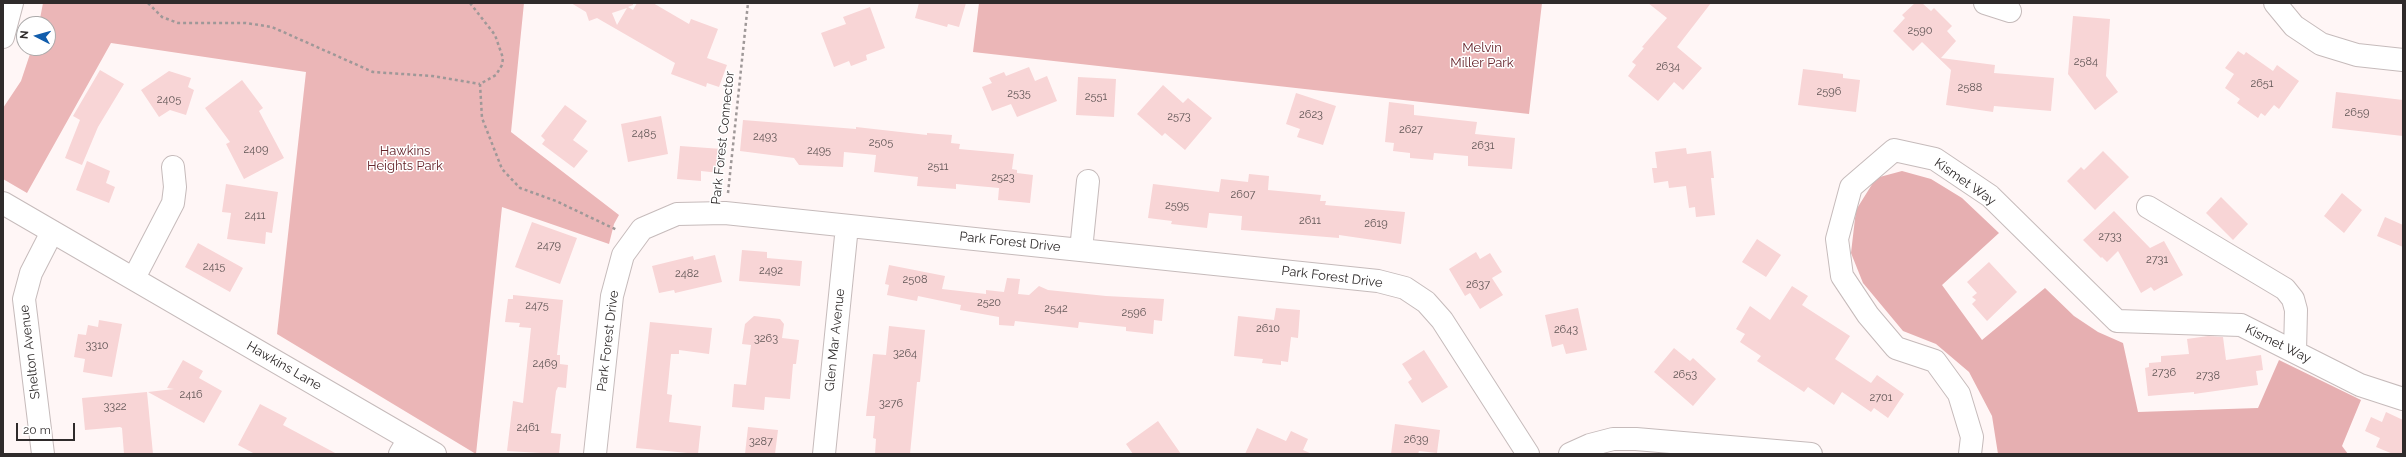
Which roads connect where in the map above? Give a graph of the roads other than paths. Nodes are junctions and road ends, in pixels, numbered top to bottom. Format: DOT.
graph roads {
  1 [pos="12,3"];
  2 [pos="1985,3"];
  3 [pos="2275,3"];
  4 [pos="2010,11"];
  5 [pos="3,37"];
  6 [pos="2403,60"];
  7 [pos="173,167"];
  8 [pos="1088,181"];
  9 [pos="3,203"];
  10 [pos="2148,207"];
  11 [pos="847,226"];
  12 [pos="52,232"];
  13 [pos="1081,250"];
  14 [pos="134,278"];
  15 [pos="2295,352"];
  16 [pos="2403,399"];
  17 [pos="404,446"];
  18 [pos="42,454"];
  19 [pos="435,454"];
  20 [pos="596,454"];
  21 [pos="824,454"];
  22 [pos="1528,454"];
  23 [pos="1570,454"];
  24 [pos="1811,454"];
  25 [pos="1970,454"];
  1 -- 5 [label="street"];
  2 -- 4 [label="street"];
  3 -- 6 [label="street"];
  7 -- 14 [label="street"];
  8 -- 13 [label="street"];
  9 -- 12 [label="street, Hawkins Lane"];
  10 -- 15 [label="street"];
  11 -- 13 [label="street, Park Forest Drive"];
  11 -- 20 [label="street, Park Forest Drive"];
  11 -- 21 [label="street, Glen Mar Avenue"];
  12 -- 14 [label="street, Hawkins Lane"];
  12 -- 18 [label="street, Shelton Avenue"];
  13 -- 22 [label="street, Park Forest Drive"];
  14 -- 17 [label="street, Hawkins Lane"];
  15 -- 16 [label="street, Kismet Way"];
  15 -- 25 [label="street, Kismet Way"];
  17 -- 19 [label="street, Hawkins Lane"];
  23 -- 24 [label="street"];
}
